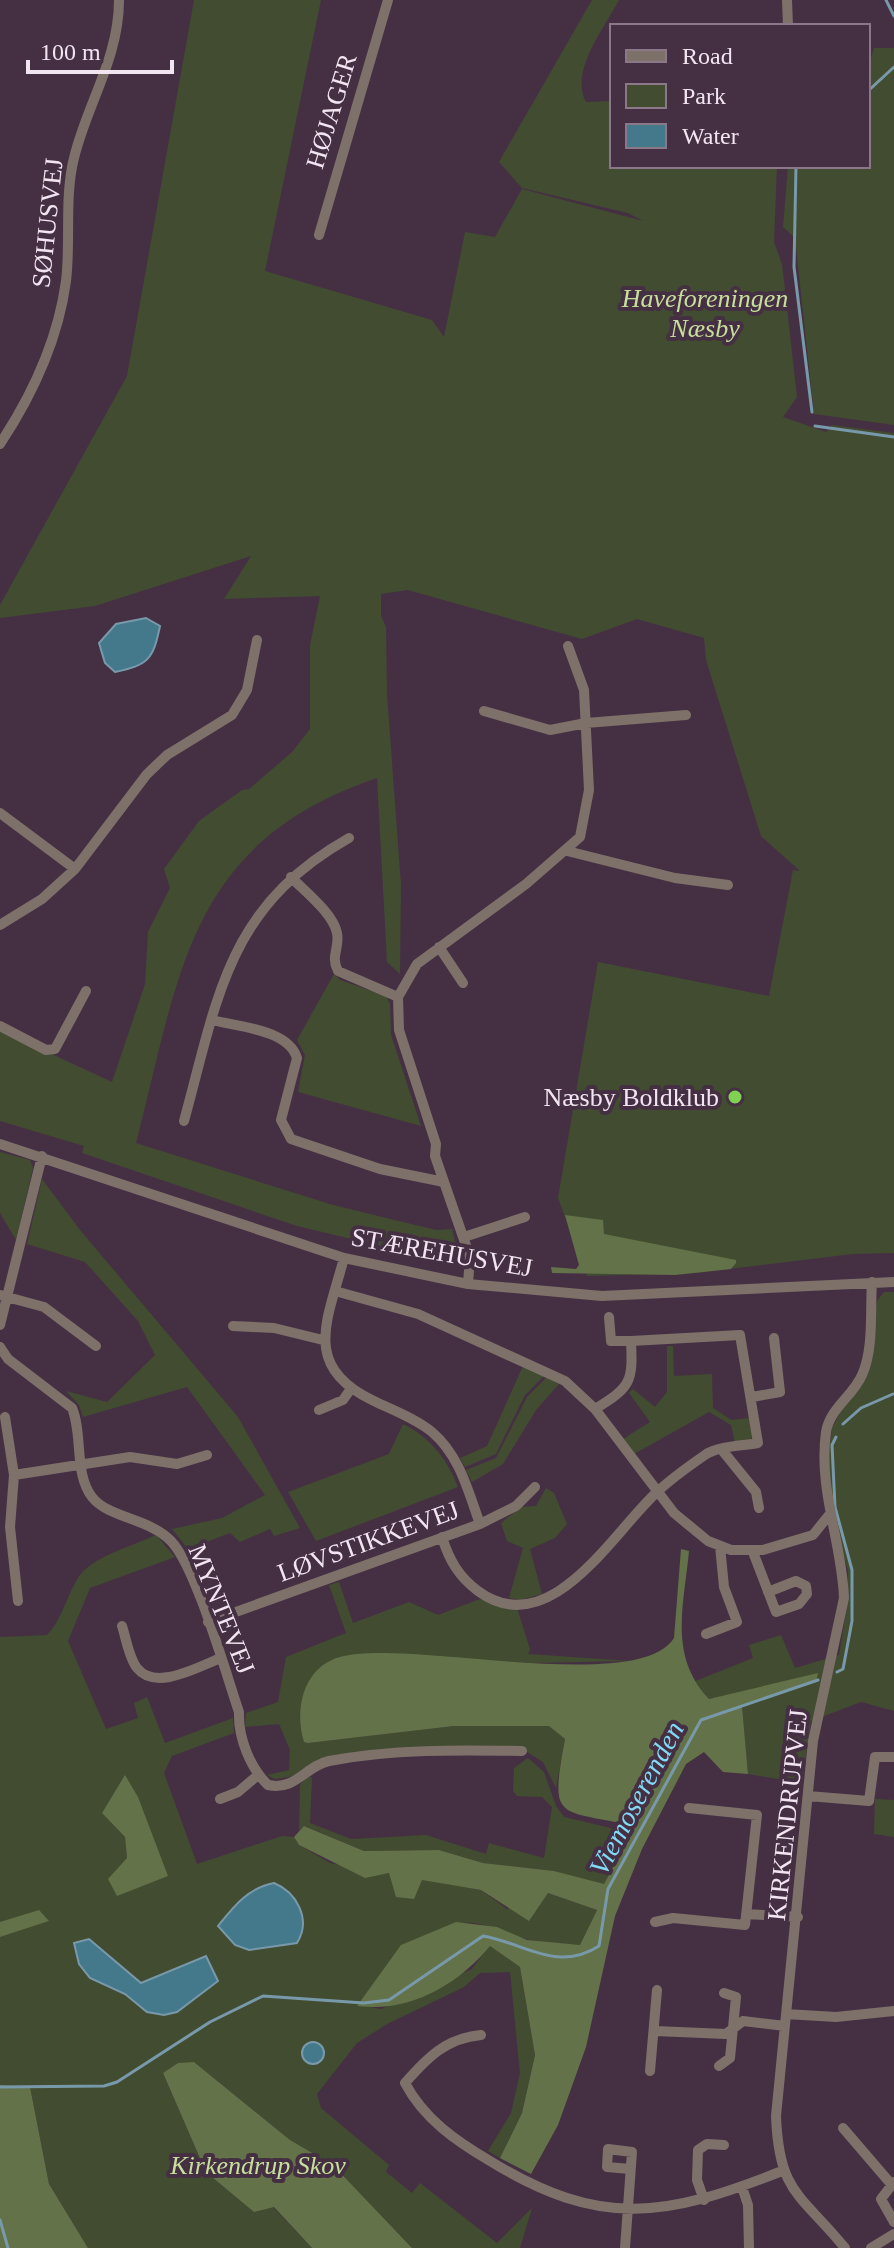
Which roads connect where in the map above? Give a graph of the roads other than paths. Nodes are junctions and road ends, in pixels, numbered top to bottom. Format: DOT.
graph roads {
  1 [pos="119,0"];
  2 [pos="388,0"];
  3 [pos="787,0"];
  4 [pos="788,24"];
  5 [pos="319,235"];
  6 [pos="0,444"];
  7 [pos="257,640"];
  8 [pos="568,646"];
  9 [pos="484,711"];
  10 [pos="686,715"];
  11 [pos="586,723"];
  12 [pos="0,813"];
  13 [pos="349,838"];
  14 [pos="567,851"];
  15 [pos="75,869"];
  16 [pos="291,877"];
  17 [pos="728,885"];
  18 [pos="0,925"];
  19 [pos="439,947"];
  20 [pos="463,983"];
  21 [pos="86,991"];
  22 [pos="398,997"];
  23 [pos="212,1020"];
  24 [pos="0,1026"];
  25 [pos="184,1121"];
  26 [pos="0,1144"];
  27 [pos="42,1156"];
  28 [pos="444,1182"];
  29 [pos="525,1217"];
  30 [pos="464,1237"];
  31 [pos="344,1258"];
  32 [pos="872,1282"];
  33 [pos="894,1282"];
  34 [pos="468,1284"];
  35 [pos="335,1291"];
  36 [pos="4,1296"];
  37 [pos="609,1317"];
  38 [pos="0,1325"];
  39 [pos="233,1326"];
  40 [pos="774,1338"];
  41 [pos="323,1340"];
  42 [pos="631,1341"];
  43 [pos="96,1346"];
  44 [pos="0,1347"];
  45 [pos="350,1390"];
  46 [pos="752,1397"];
  47 [pos="595,1409"];
  48 [pos="319,1410"];
  49 [pos="5,1417"];
  50 [pos="722,1450"];
  51 [pos="207,1455"];
  52 [pos="83,1465"];
  53 [pos="14,1475"];
  54 [pos="535,1487"];
  55 [pos="656,1493"];
  56 [pos="759,1508"];
  57 [pos="829,1515"];
  58 [pos="480,1524"];
  59 [pos="813,1535"];
  60 [pos="442,1537"];
  61 [pos="836,1544"];
  62 [pos="720,1546"];
  63 [pos="753,1552"];
  64 [pos="768,1592"];
  65 [pos="18,1601"];
  66 [pos="208,1622"];
  67 [pos="122,1626"];
  68 [pos="706,1634"];
  69 [pos="221,1658"];
  70 [pos="522,1751"];
  71 [pos="894,1757"];
  72 [pos="258,1775"];
  73 [pos="808,1796"];
  74 [pos="220,1799"];
  75 [pos="689,1808"];
  76 [pos="746,1914"];
  77 [pos="798,1917"];
  78 [pos="655,1922"];
  79 [pos="657,1990"];
  80 [pos="724,1993"];
  81 [pos="894,2011"];
  82 [pos="786,2014"];
  83 [pos="785,2026"];
  84 [pos="733,2030"];
  85 [pos="655,2031"];
  86 [pos="481,2035"];
  87 [pos="719,2066"];
  88 [pos="650,2071"];
  89 [pos="843,2128"];
  90 [pos="724,2145"];
  91 [pos="630,2169"];
  92 [pos="782,2171"];
  93 [pos="892,2183"];
  94 [pos="742,2187"];
  95 [pos="704,2200"];
  96 [pos="629,2209"];
  97 [pos="894,2222"];
  98 [pos="894,2234"];
  99 [pos="625,2248"];
  100 [pos="749,2248"];
  101 [pos="845,2248"];
  102 [pos="871,2248"];
  1 -- 6 [label="street, SØHUSVEJ"];
  2 -- 5 [label="street, HØJAGER"];
  3 -- 4 [label="street"];
  7 -- 15 [label="street"];
  8 -- 11 [label="street"];
  9 -- 11 [label="street"];
  10 -- 11 [label="street"];
  11 -- 14 [label="street"];
  12 -- 15 [label="street"];
  13 -- 16 [label="street"];
  14 -- 17 [label="street"];
  14 -- 19 [label="street"];
  15 -- 18 [label="street"];
  16 -- 22 [label="street"];
  16 -- 23 [label="street"];
  19 -- 20 [label="street"];
  19 -- 22 [label="street"];
  21 -- 24 [label="street"];
  22 -- 28 [label="street"];
  23 -- 25 [label="street"];
  23 -- 28 [label="street"];
  26 -- 27 [label="street, STÆREHUSVEJ"];
  27 -- 31 [label="street, STÆREHUSVEJ"];
  27 -- 36 [label="street"];
  28 -- 30 [label="street"];
  29 -- 30 [label="street"];
  30 -- 34 [label="street"];
  31 -- 34 [label="street, STÆREHUSVEJ"];
  31 -- 35 [label="street"];
  32 -- 33 [label="street, STÆREHUSVEJ"];
  32 -- 34 [label="street, STÆREHUSVEJ"];
  32 -- 57 [label="street, KIRKENDRUPVEJ"];
  35 -- 41 [label="street"];
  35 -- 47 [label="street"];
  36 -- 38 [label="street"];
  36 -- 43 [label="street"];
  37 -- 42 [label="street"];
  39 -- 41 [label="street"];
  40 -- 46 [label="street"];
  41 -- 45 [label="street"];
  42 -- 46 [label="street"];
  42 -- 47 [label="street"];
  44 -- 52 [label="street, MYNTEVEJ"];
  45 -- 48 [label="street"];
  45 -- 58 [label="street"];
  46 -- 50 [label="street"];
  47 -- 55 [label="street"];
  49 -- 53 [label="street"];
  50 -- 55 [label="street"];
  50 -- 56 [label="street"];
  51 -- 52 [label="street"];
  52 -- 53 [label="street"];
  52 -- 66 [label="street, MYNTEVEJ"];
  53 -- 65 [label="street"];
  54 -- 58 [label="street, LØVSTIKKEVEJ"];
  55 -- 60 [label="street"];
  55 -- 62 [label="street"];
  57 -- 59 [label="street"];
  57 -- 61 [label="street, KIRKENDRUPVEJ"];
  58 -- 60 [label="street, LØVSTIKKEVEJ"];
  59 -- 61 [label="street"];
  59 -- 63 [label="street"];
  60 -- 66 [label="street, LØVSTIKKEVEJ"];
  61 -- 73 [label="street, KIRKENDRUPVEJ"];
  62 -- 63 [label="street"];
  62 -- 68 [label="street"];
  63 -- 64 [label="street"];
  66 -- 69 [label="street, MYNTEVEJ"];
  67 -- 69 [label="street"];
  69 -- 72 [label="street, MYNTEVEJ"];
  70 -- 72 [label="street"];
  71 -- 73 [label="street"];
  72 -- 74 [label="street"];
  73 -- 77 [label="street, KIRKENDRUPVEJ"];
  75 -- 76 [label="street"];
  76 -- 77 [label="street"];
  76 -- 78 [label="street"];
  77 -- 82 [label="street, KIRKENDRUPVEJ"];
  79 -- 85 [label="street"];
  80 -- 84 [label="street"];
  81 -- 82 [label="street"];
  82 -- 83 [label="street, KIRKENDRUPVEJ"];
  83 -- 84 [label="street"];
  83 -- 92 [label="street, KIRKENDRUPVEJ"];
  84 -- 85 [label="street"];
  84 -- 87 [label="street"];
  85 -- 88 [label="street"];
  86 -- 96 [label="street"];
  89 -- 93 [label="street"];
  90 -- 95 [label="street"];
  91 -- 96 [label="street"];
  92 -- 94 [label="street"];
  92 -- 101 [label="street, KIRKENDRUPVEJ"];
  93 -- 97 [label="street"];
  94 -- 95 [label="street"];
  94 -- 100 [label="street"];
  95 -- 96 [label="street"];
  96 -- 99 [label="street"];
  98 -- 102 [label="street"];
}
